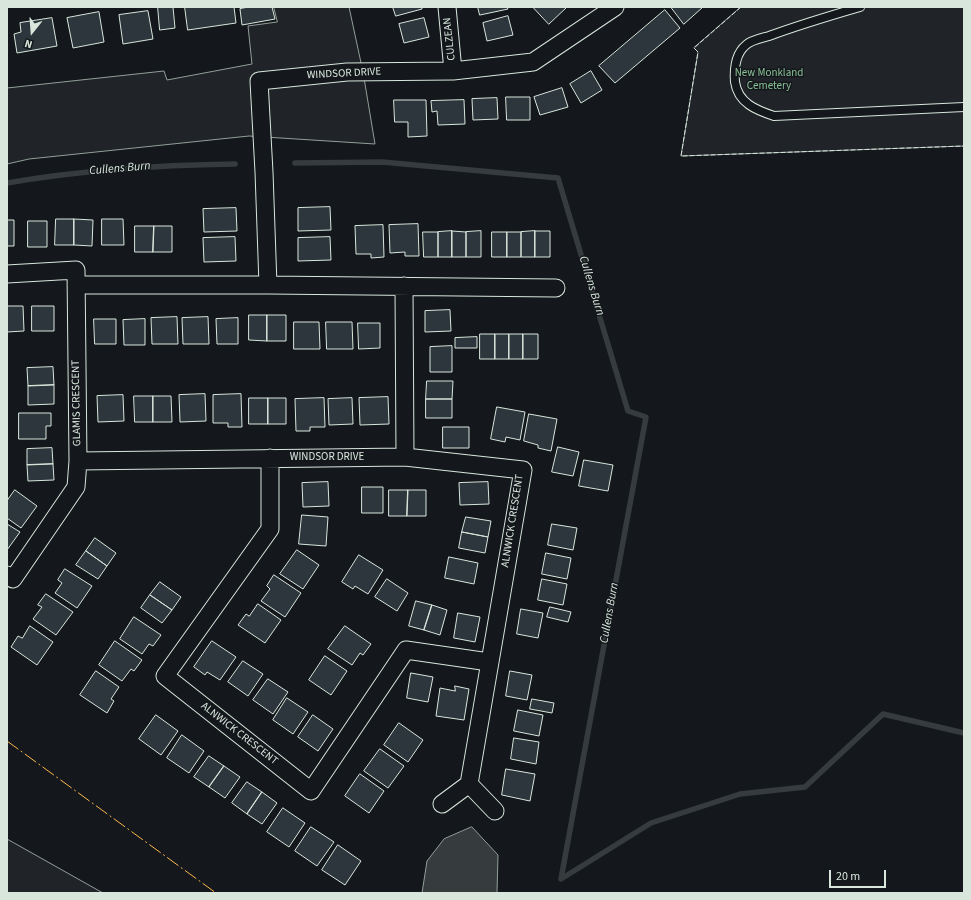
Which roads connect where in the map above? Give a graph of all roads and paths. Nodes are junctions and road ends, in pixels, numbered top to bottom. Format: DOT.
graph roads {
  1 [pos="447,7"];
  2 [pos="615,7"];
  3 [pos="860,7"];
  4 [pos="453,71"];
  5 [pos="964,107"];
  6 [pos="7,274"];
  7 [pos="76,285"];
  8 [pos="268,285"];
  9 [pos="404,286"];
  10 [pos="556,288"];
  11 [pos="406,457"];
  12 [pos="270,458"];
  13 [pos="78,461"];
  14 [pos="7,575"];
  15 [pos="489,662"];
  16 [pos="469,784"];
  17 [pos="442,804"];
  18 [pos="495,811"];
  1 -- 4 [label="street, CULZEAN"];
  2 -- 4 [label="street, WINDSOR DRIVE"];
  3 -- 5 [label="lane"];
  4 -- 8 [label="street, WINDSOR DRIVE"];
  6 -- 7 [label="street, GLAMIS CRESCENT"];
  7 -- 8 [label="street"];
  7 -- 13 [label="street, GLAMIS CRESCENT"];
  8 -- 9 [label="street"];
  9 -- 10 [label="street"];
  9 -- 11 [label="street"];
  11 -- 12 [label="street, WINDSOR DRIVE"];
  11 -- 15 [label="street, ALNWICK CRESCENT"];
  12 -- 13 [label="street, WINDSOR DRIVE"];
  12 -- 15 [label="street, ALNWICK CRESCENT"];
  13 -- 14 [label="street, GLAMIS CRESCENT"];
  15 -- 16 [label="street, ALNWICK CRESCENT"];
  16 -- 17 [label="street"];
  16 -- 18 [label="street"];
}
